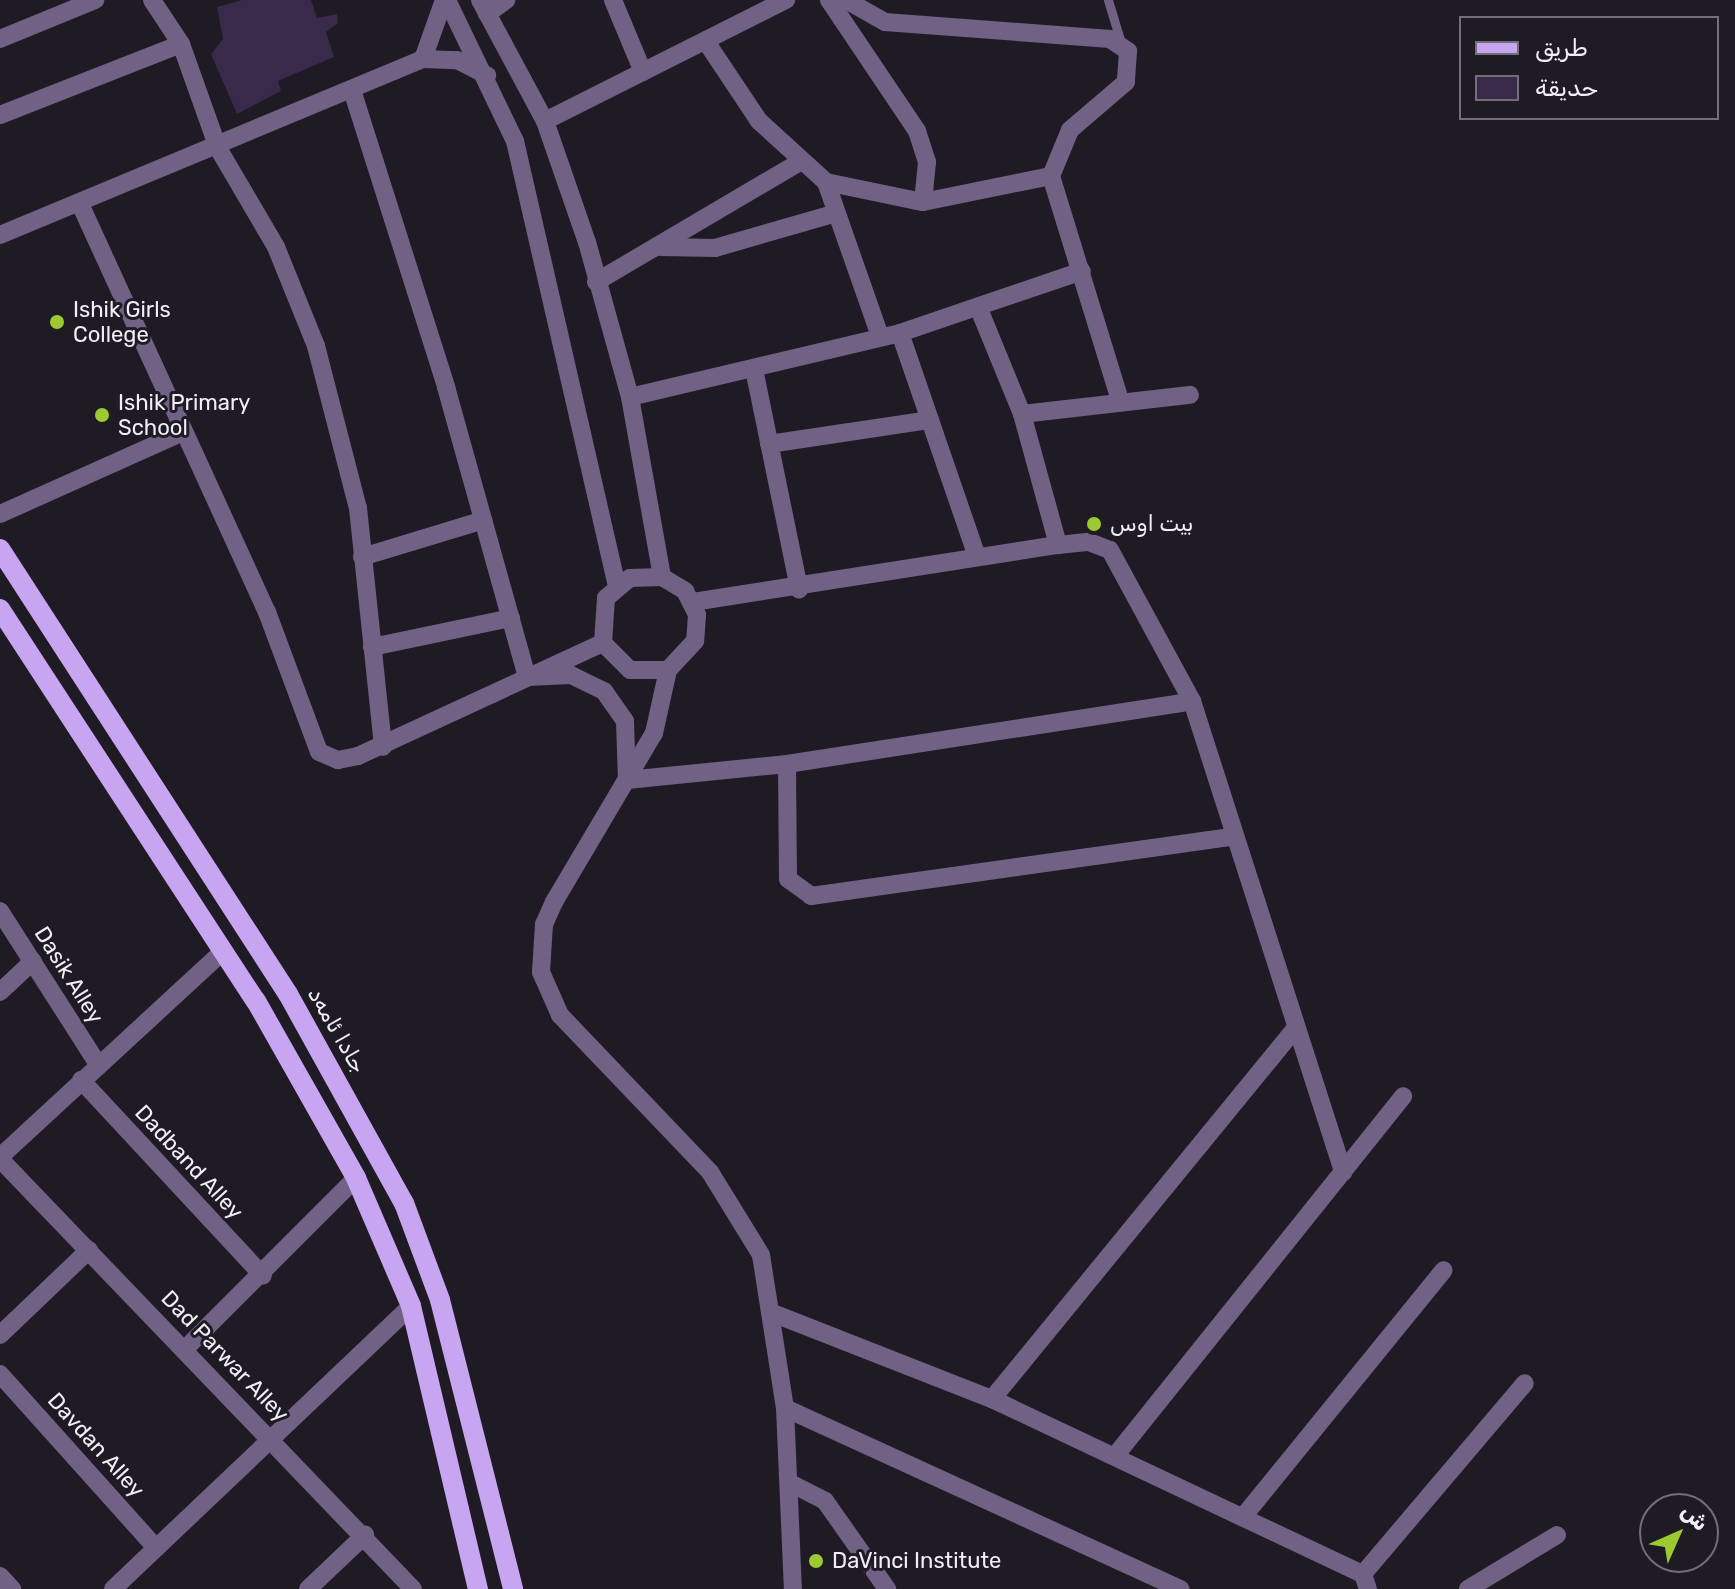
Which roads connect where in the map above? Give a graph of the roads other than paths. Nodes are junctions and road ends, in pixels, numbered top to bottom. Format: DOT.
graph roads {
  1 [pos="95,0"];
  2 [pos="152,0"];
  3 [pos="445,0"];
  4 [pos="506,0"];
  5 [pos="613,0"];
  6 [pos="786,0"];
  7 [pos="829,0"];
  8 [pos="846,0"];
  9 [pos="1108,0"];
  10 [pos="871,6"];
  11 [pos="483,7"];
  12 [pos="0,39"];
  13 [pos="707,43"];
  14 [pos="1121,43"];
  15 [pos="181,44"];
  16 [pos="423,59"];
  17 [pos="643,72"];
  18 [pos="487,75"];
  19 [pos="352,90"];
  20 [pos="0,115"];
  21 [pos="545,121"];
  22 [pos="218,148"];
  23 [pos="798,163"];
  24 [pos="1051,176"];
  25 [pos="826,182"];
  26 [pos="923,202"];
  27 [pos="81,206"];
  28 [pos="836,213"];
  29 [pos="0,235"];
  30 [pos="661,247"];
  31 [pos="1082,271"];
  32 [pos="596,282"];
  33 [pos="979,309"];
  34 [pos="900,333"];
  35 [pos="880,336"];
  36 [pos="754,369"];
  37 [pos="1190,395"];
  38 [pos="630,397"];
  39 [pos="1120,400"];
  40 [pos="1022,414"];
  41 [pos="930,420"];
  42 [pos="181,433"];
  43 [pos="769,444"];
  44 [pos="0,514"];
  45 [pos="484,520"];
  46 [pos="1058,545"];
  47 [pos="0,549"];
  48 [pos="362,557"];
  49 [pos="977,557"];
  50 [pos="662,577"];
  51 [pos="617,586"];
  52 [pos="799,589"];
  53 [pos="693,602"];
  54 [pos="0,609"];
  55 [pos="511,618"];
  56 [pos="6,634"];
  57 [pos="603,643"];
  58 [pos="372,647"];
  59 [pos="668,670"];
  60 [pos="527,677"];
  61 [pos="1192,701"];
  62 [pos="104,708"];
  63 [pos="76,726"];
  64 [pos="383,747"];
  65 [pos="134,755"];
  66 [pos="787,764"];
  67 [pos="107,774"];
  68 [pos="627,780"];
  69 [pos="1233,837"];
  70 [pos="0,911"];
  71 [pos="223,951"];
  72 [pos="33,961"];
  73 [pos="0,992"];
  74 [pos="1296,1027"];
  75 [pos="98,1064"];
  76 [pos="81,1080"];
  77 [pos="1403,1096"];
  78 [pos="0,1158"];
  79 [pos="1343,1172"];
  80 [pos="356,1178"];
  81 [pos="89,1250"];
  82 [pos="1444,1270"];
  83 [pos="263,1276"];
  84 [pos="411,1306"];
  85 [pos="775,1314"];
  86 [pos="0,1335"];
  87 [pos="185,1349"];
  88 [pos="0,1374"];
  89 [pos="1525,1383"];
  90 [pos="992,1399"];
  91 [pos="785,1408"];
  92 [pos="271,1438"];
  93 [pos="1115,1456"];
  94 [pos="792,1484"];
  95 [pos="1243,1517"];
  96 [pos="365,1535"];
  97 [pos="1557,1535"];
  98 [pos="156,1548"];
  99 [pos="0,1576"];
  100 [pos="1365,1581"];
  101 [pos="12,1589"];
  102 [pos="113,1589"];
  103 [pos="308,1589"];
  104 [pos="413,1589"];
  105 [pos="478,1589"];
  106 [pos="513,1589"];
  107 [pos="793,1589"];
  108 [pos="887,1589"];
  109 [pos="1181,1589"];
  110 [pos="1468,1589"];
  1 -- 12 [label="street"];
  2 -- 15 [label="street"];
  3 -- 16 [label="street"];
  3 -- 18 [label="street"];
  4 -- 11 [label="street"];
  5 -- 17 [label="street"];
  6 -- 13 [label="street"];
  7 -- 26 [label="street"];
  8 -- 10 [label="street"];
  9 -- 14 [label="lane"];
  10 -- 14 [label="street"];
  11 -- 21 [label="street"];
  13 -- 17 [label="street"];
  13 -- 23 [label="street"];
  14 -- 24 [label="street"];
  15 -- 20 [label="street"];
  15 -- 22 [label="street"];
  16 -- 18 [label="street"];
  16 -- 19 [label="street"];
  17 -- 21 [label="street"];
  18 -- 51 [label="street"];
  19 -- 22 [label="street"];
  19 -- 45 [label="street"];
  21 -- 32 [label="street"];
  22 -- 27 [label="street"];
  22 -- 48 [label="street"];
  23 -- 25 [label="street"];
  23 -- 30 [label="street"];
  24 -- 26 [label="street"];
  24 -- 31 [label="street"];
  25 -- 26 [label="street"];
  25 -- 28 [label="street"];
  27 -- 29 [label="street"];
  27 -- 42 [label="street"];
  28 -- 30 [label="street"];
  28 -- 35 [label="street"];
  30 -- 32 [label="street"];
  31 -- 33 [label="street"];
  31 -- 39 [label="street"];
  32 -- 38 [label="street"];
  33 -- 34 [label="street"];
  33 -- 40 [label="street"];
  34 -- 35 [label="street"];
  34 -- 41 [label="street"];
  35 -- 36 [label="street"];
  36 -- 38 [label="street"];
  36 -- 43 [label="street"];
  37 -- 39 [label="street"];
  38 -- 50 [label="street"];
  39 -- 40 [label="street"];
  40 -- 46 [label="street"];
  41 -- 43 [label="street"];
  41 -- 49 [label="street"];
  42 -- 44 [label="street"];
  42 -- 64 [label="street"];
  43 -- 52 [label="street"];
  45 -- 48 [label="street"];
  45 -- 55 [label="street"];
  46 -- 49 [label="street"];
  46 -- 61 [label="street"];
  47 -- 62 [label="main road, جادا ئامەد"];
  48 -- 58 [label="street"];
  49 -- 52 [label="street"];
  50 -- 51 [label="street"];
  50 -- 53 [label="street"];
  51 -- 57 [label="street"];
  52 -- 53 [label="street"];
  53 -- 59 [label="street"];
  54 -- 56 [label="main road"];
  55 -- 58 [label="street"];
  55 -- 60 [label="street"];
  56 -- 63 [label="main road"];
  57 -- 59 [label="street"];
  57 -- 60 [label="street"];
  58 -- 64 [label="street"];
  59 -- 68 [label="street"];
  60 -- 64 [label="street"];
  60 -- 68 [label="street"];
  61 -- 66 [label="street"];
  61 -- 69 [label="street"];
  62 -- 63 [label="main road"];
  62 -- 65 [label="main road, جادا ئامەد"];
  63 -- 67 [label="main road"];
  65 -- 67 [label="main road"];
  65 -- 106 [label="main road, جادا ئامەد"];
  66 -- 68 [label="street"];
  66 -- 69 [label="street"];
  67 -- 71 [label="main road"];
  68 -- 85 [label="street"];
  69 -- 74 [label="street"];
  70 -- 72 [label="street, Dasik Alley"];
  71 -- 75 [label="street"];
  71 -- 80 [label="main road"];
  72 -- 73 [label="street"];
  72 -- 75 [label="street, Dasik Alley"];
  74 -- 79 [label="street"];
  74 -- 90 [label="street"];
  75 -- 76 [label="street"];
  76 -- 78 [label="street"];
  76 -- 83 [label="street, Dadband Alley"];
  77 -- 79 [label="street"];
  78 -- 81 [label="street, Dad Parwar Alley"];
  79 -- 93 [label="street"];
  80 -- 83 [label="street"];
  80 -- 84 [label="main road"];
  81 -- 86 [label="street"];
  81 -- 87 [label="street, Dad Parwar Alley"];
  82 -- 95 [label="street"];
  83 -- 87 [label="street"];
  84 -- 92 [label="street"];
  84 -- 105 [label="main road"];
  85 -- 90 [label="street"];
  85 -- 91 [label="street"];
  87 -- 92 [label="street, Dad Parwar Alley"];
  88 -- 98 [label="street, Davdan Alley"];
  89 -- 100 [label="street"];
  90 -- 93 [label="street"];
  91 -- 94 [label="street"];
  91 -- 109 [label="street"];
  92 -- 96 [label="street, Dad Parwar Alley"];
  92 -- 98 [label="street"];
  93 -- 95 [label="street"];
  94 -- 107 [label="street"];
  94 -- 108 [label="street"];
  95 -- 100 [label="street"];
  96 -- 103 [label="street"];
  96 -- 104 [label="street, Dad Parwar Alley"];
  97 -- 110 [label="street"];
  98 -- 102 [label="street"];
  99 -- 101 [label="street"];
}
